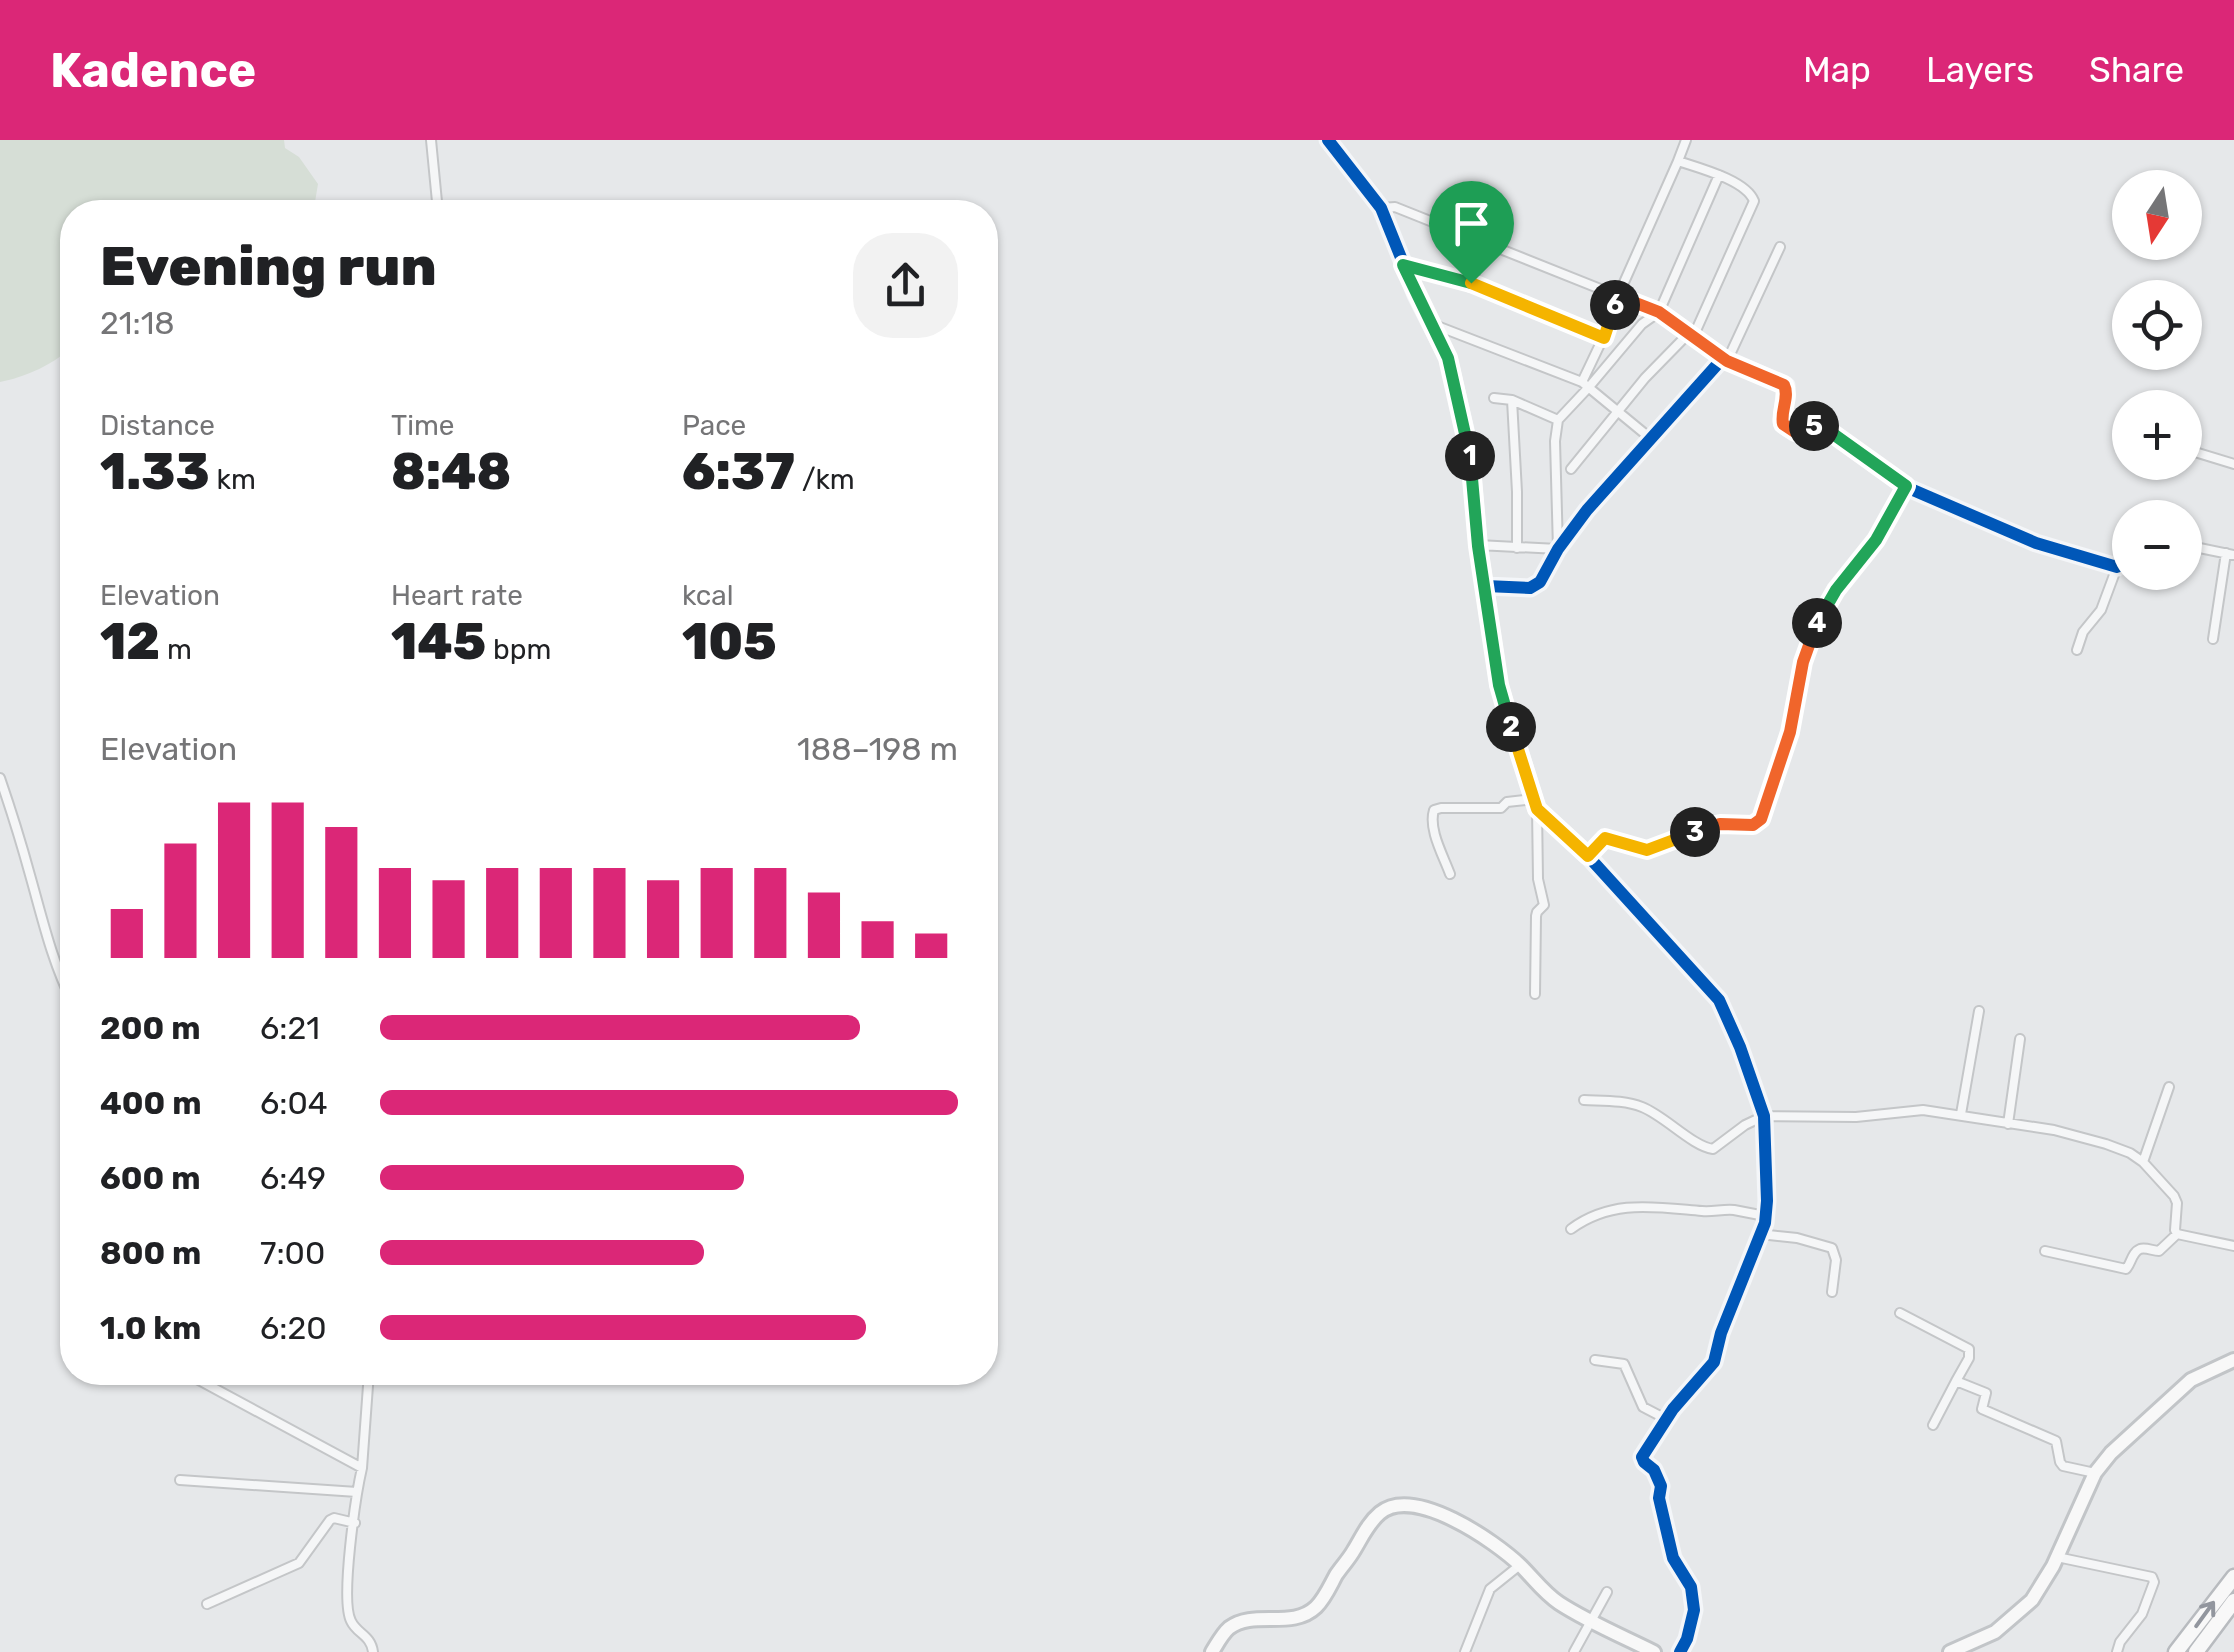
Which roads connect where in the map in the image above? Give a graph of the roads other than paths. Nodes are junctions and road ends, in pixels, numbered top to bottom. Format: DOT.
graph roads {
  1 [pos="431,140"];
  2 [pos="1328,140"];
  3 [pos="1686,140"];
  4 [pos="1678,160"];
  5 [pos="1719,175"];
  6 [pos="437,200"];
  7 [pos="1381,208"];
  8 [pos="1486,244"];
  9 [pos="1780,247"];
  10 [pos="1403,265"];
  11 [pos="1471,283"];
  12 [pos="1618,296"];
  13 [pos="1659,312"];
  14 [pos="1432,324"];
  15 [pos="1692,334"];
  16 [pos="1604,338"];
  17 [pos="1725,359"];
  18 [pos="1585,385"];
  19 [pos="1494,398"];
  20 [pos="1512,400"];
  21 [pos="1618,410"];
  22 [pos="1558,420"];
  23 [pos="1650,438"];
  24 [pos="2202,454"];
  25 [pos="2234,464"];
  26 [pos="1571,470"];
  27 [pos="1906,486"];
  28 [pos="1478,546"];
  29 [pos="1516,548"];
  30 [pos="2202,548"];
  31 [pos="1558,549"];
  32 [pos="2230,554"];
  33 [pos="2112,566"];
  34 [pos="2112,580"];
  35 [pos="1486,586"];
  36 [pos="2213,638"];
  37 [pos="2077,650"];
  38 [pos="0,778"];
  39 [pos="1535,804"];
  40 [pos="1588,856"];
  41 [pos="1450,874"];
  42 [pos="60,973"];
  43 [pos="1535,994"];
  44 [pos="1979,1012"];
  45 [pos="2020,1039"];
  46 [pos="2169,1087"];
  47 [pos="1584,1100"];
  48 [pos="1961,1114"];
  49 [pos="1764,1116"];
  50 [pos="2008,1124"];
  51 [pos="2143,1162"];
  52 [pos="1766,1216"];
  53 [pos="1571,1229"];
  54 [pos="1760,1234"];
  55 [pos="2177,1234"];
  56 [pos="2234,1246"];
  57 [pos="2045,1251"];
  58 [pos="1832,1292"];
  59 [pos="1900,1313"];
  60 [pos="1595,1360"];
  61 [pos="2234,1360"];
  62 [pos="1956,1381"];
  63 [pos="208,1385"];
  64 [pos="369,1385"];
  65 [pos="1666,1419"];
  66 [pos="1933,1425"];
  67 [pos="362,1468"];
  68 [pos="2095,1472"];
  69 [pos="180,1480"];
  70 [pos="357,1492"];
  71 [pos="355,1522"];
  72 [pos="2057,1557"];
  73 [pos="1520,1565"];
  74 [pos="2234,1577"];
  75 [pos="1607,1592"];
  76 [pos="2234,1601"];
  77 [pos="208,1604"];
  78 [pos="1592,1621"];
  79 [pos="373,1652"];
  80 [pos="1212,1652"];
  81 [pos="1464,1652"];
  82 [pos="1574,1652"];
  83 [pos="1654,1652"];
  84 [pos="1680,1652"];
  85 [pos="1950,1652"];
  86 [pos="2118,1652"];
  87 [pos="2176,1652"];
  88 [pos="2196,1652"];
  1 -- 6 [label="street"];
  2 -- 7 [label="street"];
  3 -- 4 [label="street"];
  4 -- 5 [label="street"];
  4 -- 12 [label="street"];
  5 -- 13 [label="street"];
  5 -- 15 [label="street"];
  7 -- 8 [label="street"];
  7 -- 10 [label="street"];
  8 -- 11 [label="street"];
  8 -- 12 [label="street"];
  9 -- 17 [label="street"];
  10 -- 11 [label="street"];
  10 -- 14 [label="street"];
  11 -- 16 [label="street"];
  12 -- 13 [label="street"];
  12 -- 16 [label="street"];
  13 -- 15 [label="street"];
  13 -- 18 [label="street"];
  14 -- 18 [label="street"];
  14 -- 28 [label="street"];
  15 -- 17 [label="street"];
  15 -- 21 [label="street"];
  16 -- 18 [label="street"];
  17 -- 23 [label="street"];
  17 -- 27 [label="street"];
  18 -- 21 [label="street"];
  18 -- 22 [label="street"];
  19 -- 20 [label="street"];
  20 -- 22 [label="street"];
  20 -- 29 [label="street"];
  21 -- 23 [label="street"];
  21 -- 26 [label="street"];
  22 -- 31 [label="street"];
  23 -- 31 [label="street"];
  24 -- 25 [label="street"];
  27 -- 33 [label="street"];
  27 -- 40 [label="street"];
  28 -- 29 [label="street"];
  28 -- 35 [label="street"];
  29 -- 31 [label="street"];
  30 -- 32 [label="street"];
  31 -- 35 [label="street"];
  32 -- 36 [label="street"];
  34 -- 37 [label="street"];
  35 -- 39 [label="street"];
  38 -- 42 [label="street"];
  39 -- 40 [label="street"];
  39 -- 41 [label="street"];
  39 -- 43 [label="street"];
  40 -- 49 [label="street"];
  44 -- 48 [label="street"];
  45 -- 50 [label="street"];
  46 -- 51 [label="street"];
  47 -- 49 [label="street"];
  48 -- 49 [label="street"];
  48 -- 50 [label="street"];
  49 -- 52 [label="street"];
  50 -- 51 [label="street"];
  51 -- 55 [label="street"];
  52 -- 53 [label="street"];
  52 -- 54 [label="street"];
  54 -- 58 [label="street"];
  54 -- 65 [label="street"];
  55 -- 56 [label="street"];
  55 -- 57 [label="street"];
  59 -- 62 [label="street"];
  60 -- 65 [label="street"];
  61 -- 68 [label="main road"];
  62 -- 66 [label="street"];
  62 -- 68 [label="street"];
  63 -- 67 [label="street"];
  64 -- 67 [label="street"];
  65 -- 84 [label="street"];
  67 -- 70 [label="street"];
  68 -- 72 [label="main road"];
  69 -- 70 [label="street"];
  70 -- 71 [label="street"];
  71 -- 77 [label="street"];
  71 -- 79 [label="street"];
  72 -- 85 [label="main road"];
  72 -- 86 [label="street"];
  73 -- 78 [label="main road"];
  73 -- 80 [label="main road"];
  73 -- 81 [label="street"];
  87 -- 74 [label="highway, one-way"];
  75 -- 78 [label="street"];
  76 -- 88 [label="highway"];
  78 -- 82 [label="street"];
  78 -- 83 [label="main road"];
}
